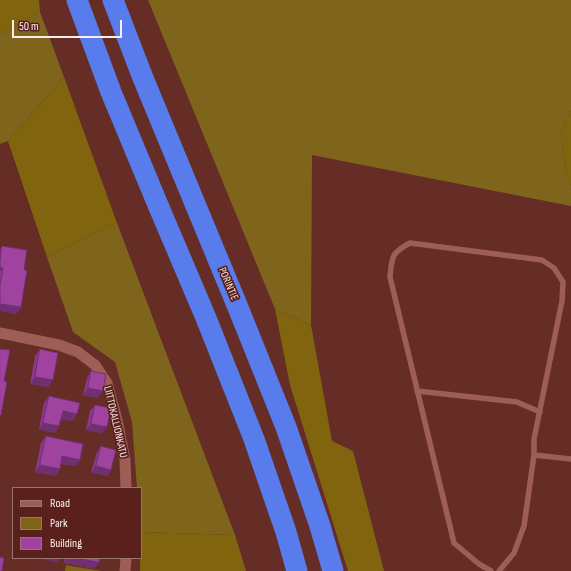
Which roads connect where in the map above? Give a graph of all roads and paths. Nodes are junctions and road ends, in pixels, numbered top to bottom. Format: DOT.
graph roads {
  1 [pos="77,0"];
  2 [pos="113,0"];
  3 [pos="0,333"];
  4 [pos="417,391"];
  5 [pos="540,412"];
  6 [pos="534,455"];
  7 [pos="571,459"];
  8 [pos="126,487"];
  9 [pos="126,559"];
  10 [pos="126,571"];
  11 [pos="297,571"];
  12 [pos="333,571"];
  13 [pos="491,571"];
  14 [pos="499,571"];
  1 -- 11 [label="highway"];
  2 -- 12 [label="highway, PORINTIE"];
  3 -- 8 [label="street, LIITTOKALLIONKATU"];
  4 -- 5 [label="lane"];
  4 -- 5 [label="lane"];
  4 -- 13 [label="lane"];
  5 -- 6 [label="lane"];
  6 -- 7 [label="lane"];
  6 -- 14 [label="lane"];
  9 -- 10 [label="street"];
}
